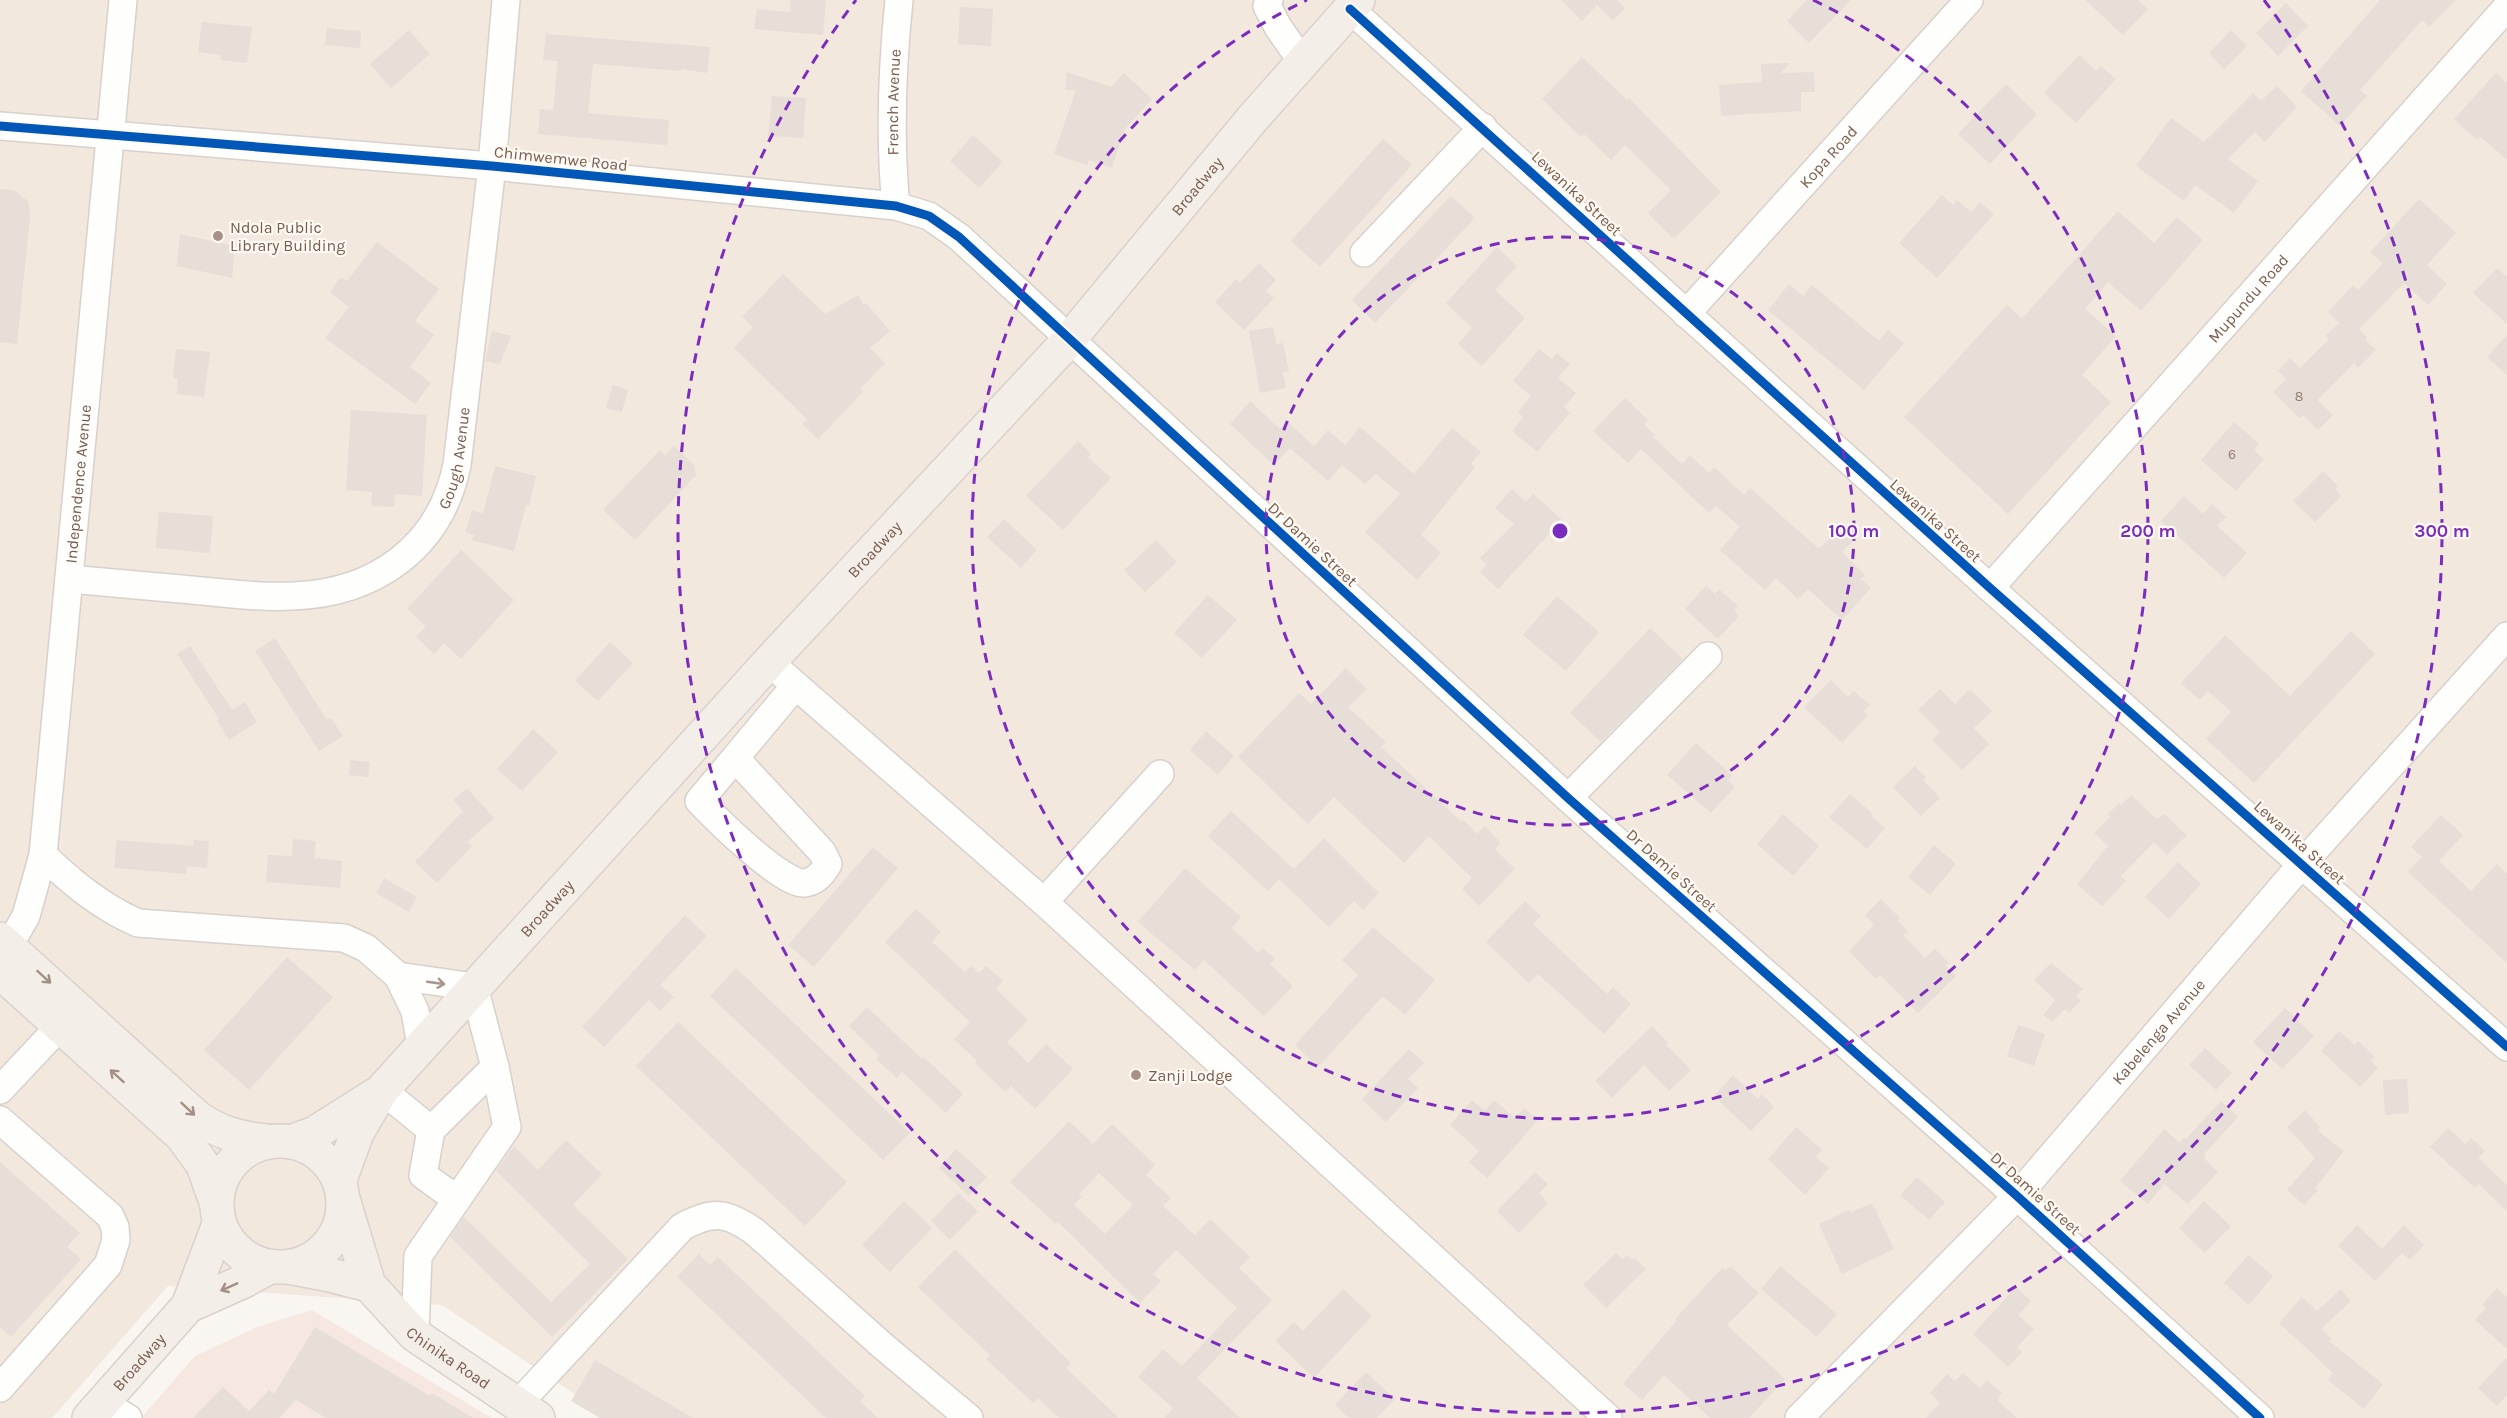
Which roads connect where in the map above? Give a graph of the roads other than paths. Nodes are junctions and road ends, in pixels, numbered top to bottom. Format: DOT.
graph roads {
  1 [pos="123,0"];
  2 [pos="506,0"];
  3 [pos="899,0"];
  4 [pos="1969,0"];
  5 [pos="1265,2"];
  6 [pos="1354,4"];
  7 [pos="2507,7"];
  8 [pos="1303,63"];
  9 [pos="0,126"];
  10 [pos="1483,127"];
  11 [pos="111,135"];
  12 [pos="492,166"];
  13 [pos="896,206"];
  14 [pos="1364,253"];
  15 [pos="1686,314"];
  16 [pos="1069,340"];
  17 [pos="69,579"];
  18 [pos="1990,588"];
  19 [pos="2507,636"];
  20 [pos="1708,656"];
  21 [pos="769,662"];
  22 [pos="795,686"];
  23 [pos="735,758"];
  24 [pos="1160,774"];
  25 [pos="1568,798"];
  26 [pos="43,855"];
  27 [pos="2302,864"];
  28 [pos="1044,902"];
  29 [pos="2,954"];
  30 [pos="399,976"];
  31 [pos="474,987"];
  32 [pos="61,1025"];
  33 [pos="421,1046"];
  34 [pos="2507,1047"];
  35 [pos="495,1067"];
  36 [pos="0,1090"];
  37 [pos="382,1090"];
  38 [pos="0,1120"];
  39 [pos="431,1131"];
  40 [pos="279,1142"];
  41 [pos="342,1191"];
  42 [pos="2017,1196"];
  43 [pos="456,1199"];
  44 [pos="218,1213"];
  45 [pos="279,1267"];
  46 [pos="369,1285"];
  47 [pos="188,1306"];
  48 [pos="415,1335"];
  49 [pos="0,1388"];
  50 [pos="528,1412"];
  51 [pos="107,1413"];
  52 [pos="969,1418"];
  53 [pos="1608,1418"];
  54 [pos="1799,1418"];
  55 [pos="2260,1418"];
  1 -- 11 [label="street, Independence Avenue"];
  2 -- 12 [label="street, Gough Avenue"];
  3 -- 13 [label="street, French Avenue"];
  4 -- 15 [label="street, Kopa Road"];
  5 -- 8 [label="street"];
  6 -- 8 [label="main road, Broadway"];
  6 -- 10 [label="street, Lewanika Street"];
  7 -- 18 [label="street, Mupundu Road"];
  8 -- 16 [label="main road, Broadway"];
  9 -- 11 [label="street, Chimwemwe Road"];
  10 -- 14 [label="street"];
  10 -- 15 [label="street, Lewanika Street"];
  11 -- 12 [label="street, Chimwemwe Road"];
  11 -- 17 [label="street, Independence Avenue"];
  12 -- 13 [label="street, Chimwemwe Road"];
  12 -- 17 [label="street, Gough Avenue"];
  13 -- 16 [label="street, Chimwemwe Road"];
  15 -- 18 [label="street, Lewanika Street"];
  16 -- 21 [label="main road, Broadway"];
  16 -- 25 [label="street, Dr Damie Street"];
  17 -- 26 [label="street, Independence Avenue"];
  18 -- 27 [label="street, Lewanika Street"];
  19 -- 27 [label="street, Kabelenga Avenue"];
  20 -- 25 [label="street"];
  21 -- 22 [label="street"];
  21 -- 31 [label="main road, Broadway"];
  22 -- 23 [label="street"];
  22 -- 28 [label="street"];
  23 -- 23 [label="street"];
  24 -- 28 [label="street"];
  25 -- 42 [label="street, Dr Damie Street"];
  26 -- 29 [label="street, Independence Avenue"];
  26 -- 30 [label="street"];
  27 -- 34 [label="street, Lewanika Street"];
  27 -- 42 [label="street, Kabelenga Avenue"];
  28 -- 53 [label="street"];
  29 -- 32 [label="main road"];
  29 -- 40 [label="main road, one-way"];
  30 -- 31 [label="street, one-way"];
  30 -- 33 [label="street"];
  31 -- 33 [label="main road, Broadway"];
  31 -- 35 [label="street"];
  32 -- 36 [label="street"];
  44 -- 32 [label="main road, one-way"];
  33 -- 37 [label="main road, Broadway"];
  35 -- 39 [label="street"];
  35 -- 43 [label="street"];
  37 -- 39 [label="street"];
  37 -- 40 [label="main road"];
  37 -- 41 [label="main road"];
  38 -- 49 [label="street"];
  39 -- 43 [label="street"];
  40 -- 41 [label="main road"];
  40 -- 44 [label="main road"];
  41 -- 45 [label="main road"];
  41 -- 46 [label="main road"];
  42 -- 54 [label="street, Kabelenga Avenue"];
  42 -- 55 [label="street, Dr Damie Street"];
  43 -- 48 [label="street"];
  44 -- 45 [label="main road"];
  44 -- 47 [label="main road"];
  45 -- 46 [label="main road"];
  45 -- 47 [label="main road, one-way"];
  46 -- 48 [label="main road, Chinika Road"];
  47 -- 51 [label="main road, Broadway"];
  48 -- 50 [label="main road, Chinika Road"];
  50 -- 52 [label="street"];
}
